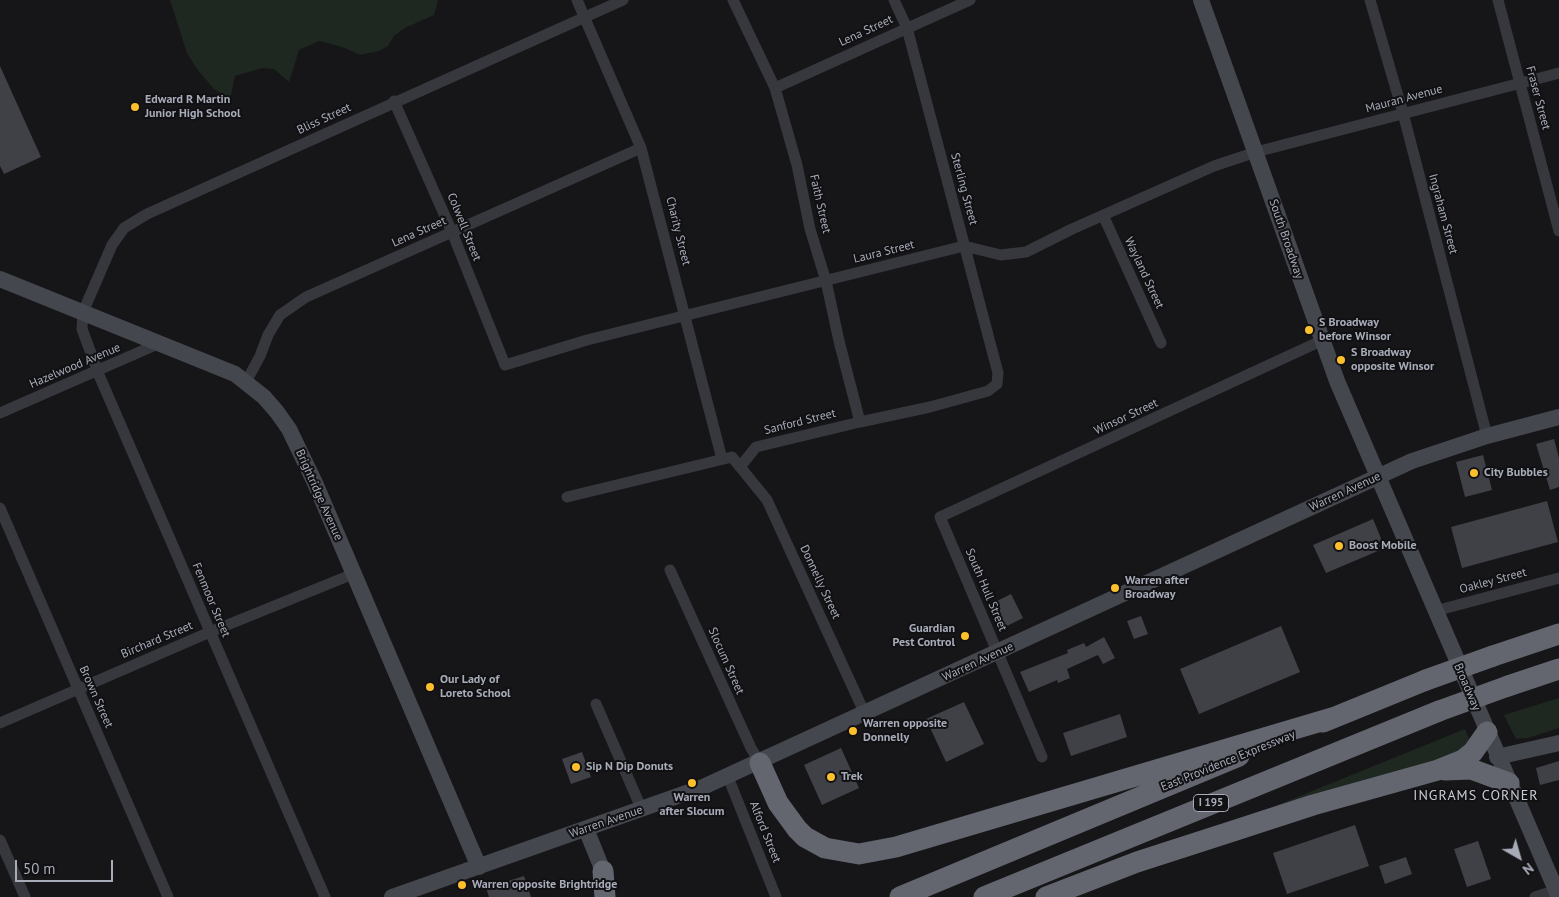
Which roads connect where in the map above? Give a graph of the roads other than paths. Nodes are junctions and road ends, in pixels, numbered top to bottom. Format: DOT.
graph roads {
  1 [pos="577,0"];
  2 [pos="623,0"];
  3 [pos="733,0"];
  4 [pos="894,0"];
  5 [pos="970,0"];
  6 [pos="1200,0"];
  7 [pos="1370,0"];
  8 [pos="1498,0"];
  9 [pos="585,17"];
  10 [pos="907,28"];
  11 [pos="1559,73"];
  12 [pos="1520,82"];
  13 [pos="775,88"];
  14 [pos="394,101"];
  15 [pos="1403,114"];
  16 [pos="642,148"];
  17 [pos="1256,152"];
  18 [pos="1103,215"];
  19 [pos="1559,231"];
  20 [pos="452,232"];
  21 [pos="964,246"];
  22 [pos="0,279"];
  23 [pos="826,281"];
  24 [pos="83,312"];
  25 [pos="684,316"];
  26 [pos="1323,340"];
  27 [pos="1161,342"];
  28 [pos="160,343"];
  29 [pos="505,365"];
  30 [pos="98,372"];
  31 [pos="246,382"];
  32 [pos="994,388"];
  33 [pos="0,413"];
  34 [pos="1559,417"];
  35 [pos="860,422"];
  36 [pos="1488,436"];
  37 [pos="722,459"];
  38 [pos="740,467"];
  39 [pos="1378,476"];
  40 [pos="567,496"];
  41 [pos="0,508"];
  42 [pos="940,517"];
  43 [pos="670,570"];
  44 [pos="354,574"];
  45 [pos="1559,578"];
  46 [pos="1435,611"];
  47 [pos="210,632"];
  48 [pos="1559,634"];
  49 [pos="998,653"];
  50 [pos="1559,669"];
  51 [pos="77,690"];
  52 [pos="596,704"];
  53 [pos="865,714"];
  54 [pos="1335,717"];
  55 [pos="0,723"];
  56 [pos="1487,732"];
  57 [pos="1559,743"];
  58 [pos="1042,757"];
  59 [pos="1497,757"];
  60 [pos="760,762"];
  61 [pos="1438,770"];
  62 [pos="728,777"];
  63 [pos="1509,783"];
  64 [pos="642,810"];
  65 [pos="586,829"];
  66 [pos="0,840"];
  67 [pos="479,867"];
  68 [pos="603,871"];
  69 [pos="1557,893"];
  70 [pos="25,897"];
  71 [pos="168,897"];
  72 [pos="325,897"];
  73 [pos="392,897"];
  74 [pos="605,897"];
  75 [pos="614,897"];
  76 [pos="776,897"];
  77 [pos="900,897"];
  78 [pos="984,897"];
  79 [pos="1046,897"];
  80 [pos="1535,897"];
  1 -- 9 [label="street, Charity Street"];
  2 -- 9 [label="street, Bliss Street"];
  3 -- 13 [label="street, Faith Street"];
  4 -- 10 [label="street, Sterling Street"];
  5 -- 10 [label="street, Lena Street"];
  6 -- 17 [label="main road, South Broadway"];
  7 -- 15 [label="street, Ingraham Street"];
  8 -- 12 [label="street, Fraser Street"];
  9 -- 14 [label="street, Bliss Street"];
  9 -- 16 [label="street, Charity Street"];
  10 -- 13 [label="street, Lena Street"];
  10 -- 21 [label="street, Sterling Street"];
  11 -- 12 [label="street, Mauran Avenue"];
  12 -- 15 [label="street, Mauran Avenue"];
  12 -- 19 [label="street, Fraser Street"];
  13 -- 23 [label="street, Faith Street"];
  14 -- 20 [label="street, Colwell Street"];
  14 -- 24 [label="street, Bliss Street"];
  15 -- 17 [label="street, Mauran Avenue"];
  15 -- 36 [label="street, Ingraham Street"];
  16 -- 20 [label="street, Lena Street"];
  16 -- 25 [label="street, Charity Street"];
  17 -- 18 [label="street, Laura Street"];
  17 -- 26 [label="main road, South Broadway"];
  18 -- 21 [label="street, Laura Street"];
  18 -- 27 [label="street, Wayland Street"];
  20 -- 29 [label="street, Colwell Street"];
  20 -- 31 [label="street, Lena Street"];
  21 -- 23 [label="street, Laura Street"];
  21 -- 32 [label="street, Sterling Street"];
  22 -- 24 [label="main road, Brightridge Avenue"];
  23 -- 25 [label="street, Laura Street"];
  23 -- 35 [label="street, Faith Street"];
  24 -- 28 [label="main road, Brightridge Avenue"];
  24 -- 30 [label="street, Fenmoor Street"];
  25 -- 29 [label="street, Laura Street"];
  25 -- 37 [label="street, Charity Street"];
  26 -- 39 [label="main road, South Broadway"];
  26 -- 42 [label="street, Winsor Street"];
  28 -- 30 [label="street, Hazelwood Avenue"];
  28 -- 31 [label="main road, Brightridge Avenue"];
  30 -- 33 [label="street, Hazelwood Avenue"];
  30 -- 47 [label="street, Fenmoor Street"];
  31 -- 44 [label="main road, Brightridge Avenue"];
  32 -- 35 [label="street, Sanford Street"];
  34 -- 36 [label="main road, Warren Avenue"];
  35 -- 38 [label="street, Sanford Street"];
  36 -- 39 [label="main road, Warren Avenue"];
  37 -- 38 [label="street"];
  37 -- 40 [label="street"];
  38 -- 53 [label="street, Donnelly Street"];
  39 -- 46 [label="main road, Broadway"];
  39 -- 49 [label="main road, Warren Avenue"];
  41 -- 51 [label="street, Brown Street"];
  42 -- 49 [label="street, South Hull Street"];
  43 -- 60 [label="street, Slocum Street"];
  44 -- 47 [label="street, Birchard Street"];
  44 -- 67 [label="main road, Brightridge Avenue"];
  45 -- 46 [label="street, Oakley Street"];
  46 -- 56 [label="main road, Broadway"];
  47 -- 51 [label="street, Birchard Street"];
  47 -- 72 [label="street, Fenmoor Street"];
  48 -- 54 [label="highway, East Providence Expressway / I 195, bridge"];
  49 -- 53 [label="main road, Warren Avenue"];
  49 -- 58 [label="street, South Hull Street"];
  50 -- 78 [label="highway, I 195, bridge"];
  51 -- 55 [label="street, Birchard Street"];
  51 -- 71 [label="street, Brown Street"];
  52 -- 64 [label="street"];
  53 -- 60 [label="main road, Warren Avenue"];
  54 -- 60 [label="highway"];
  54 -- 77 [label="highway, East Providence Expressway / I 195"];
  56 -- 59 [label="main road, Broadway"];
  56 -- 61 [label="highway"];
  57 -- 59 [label="main road"];
  59 -- 63 [label="main road, Broadway"];
  60 -- 62 [label="main road, Warren Avenue"];
  61 -- 63 [label="highway"];
  61 -- 79 [label="highway"];
  62 -- 64 [label="main road, Warren Avenue"];
  62 -- 76 [label="street, Alford Street"];
  63 -- 69 [label="main road, Broadway"];
  64 -- 65 [label="main road, Warren Avenue"];
  65 -- 67 [label="main road, Warren Avenue"];
  65 -- 68 [label="main road"];
  66 -- 70 [label="street"];
  67 -- 73 [label="main road, Warren Avenue"];
  68 -- 74 [label="highway"];
  68 -- 75 [label="street"];
  69 -- 80 [label="street"];
}
